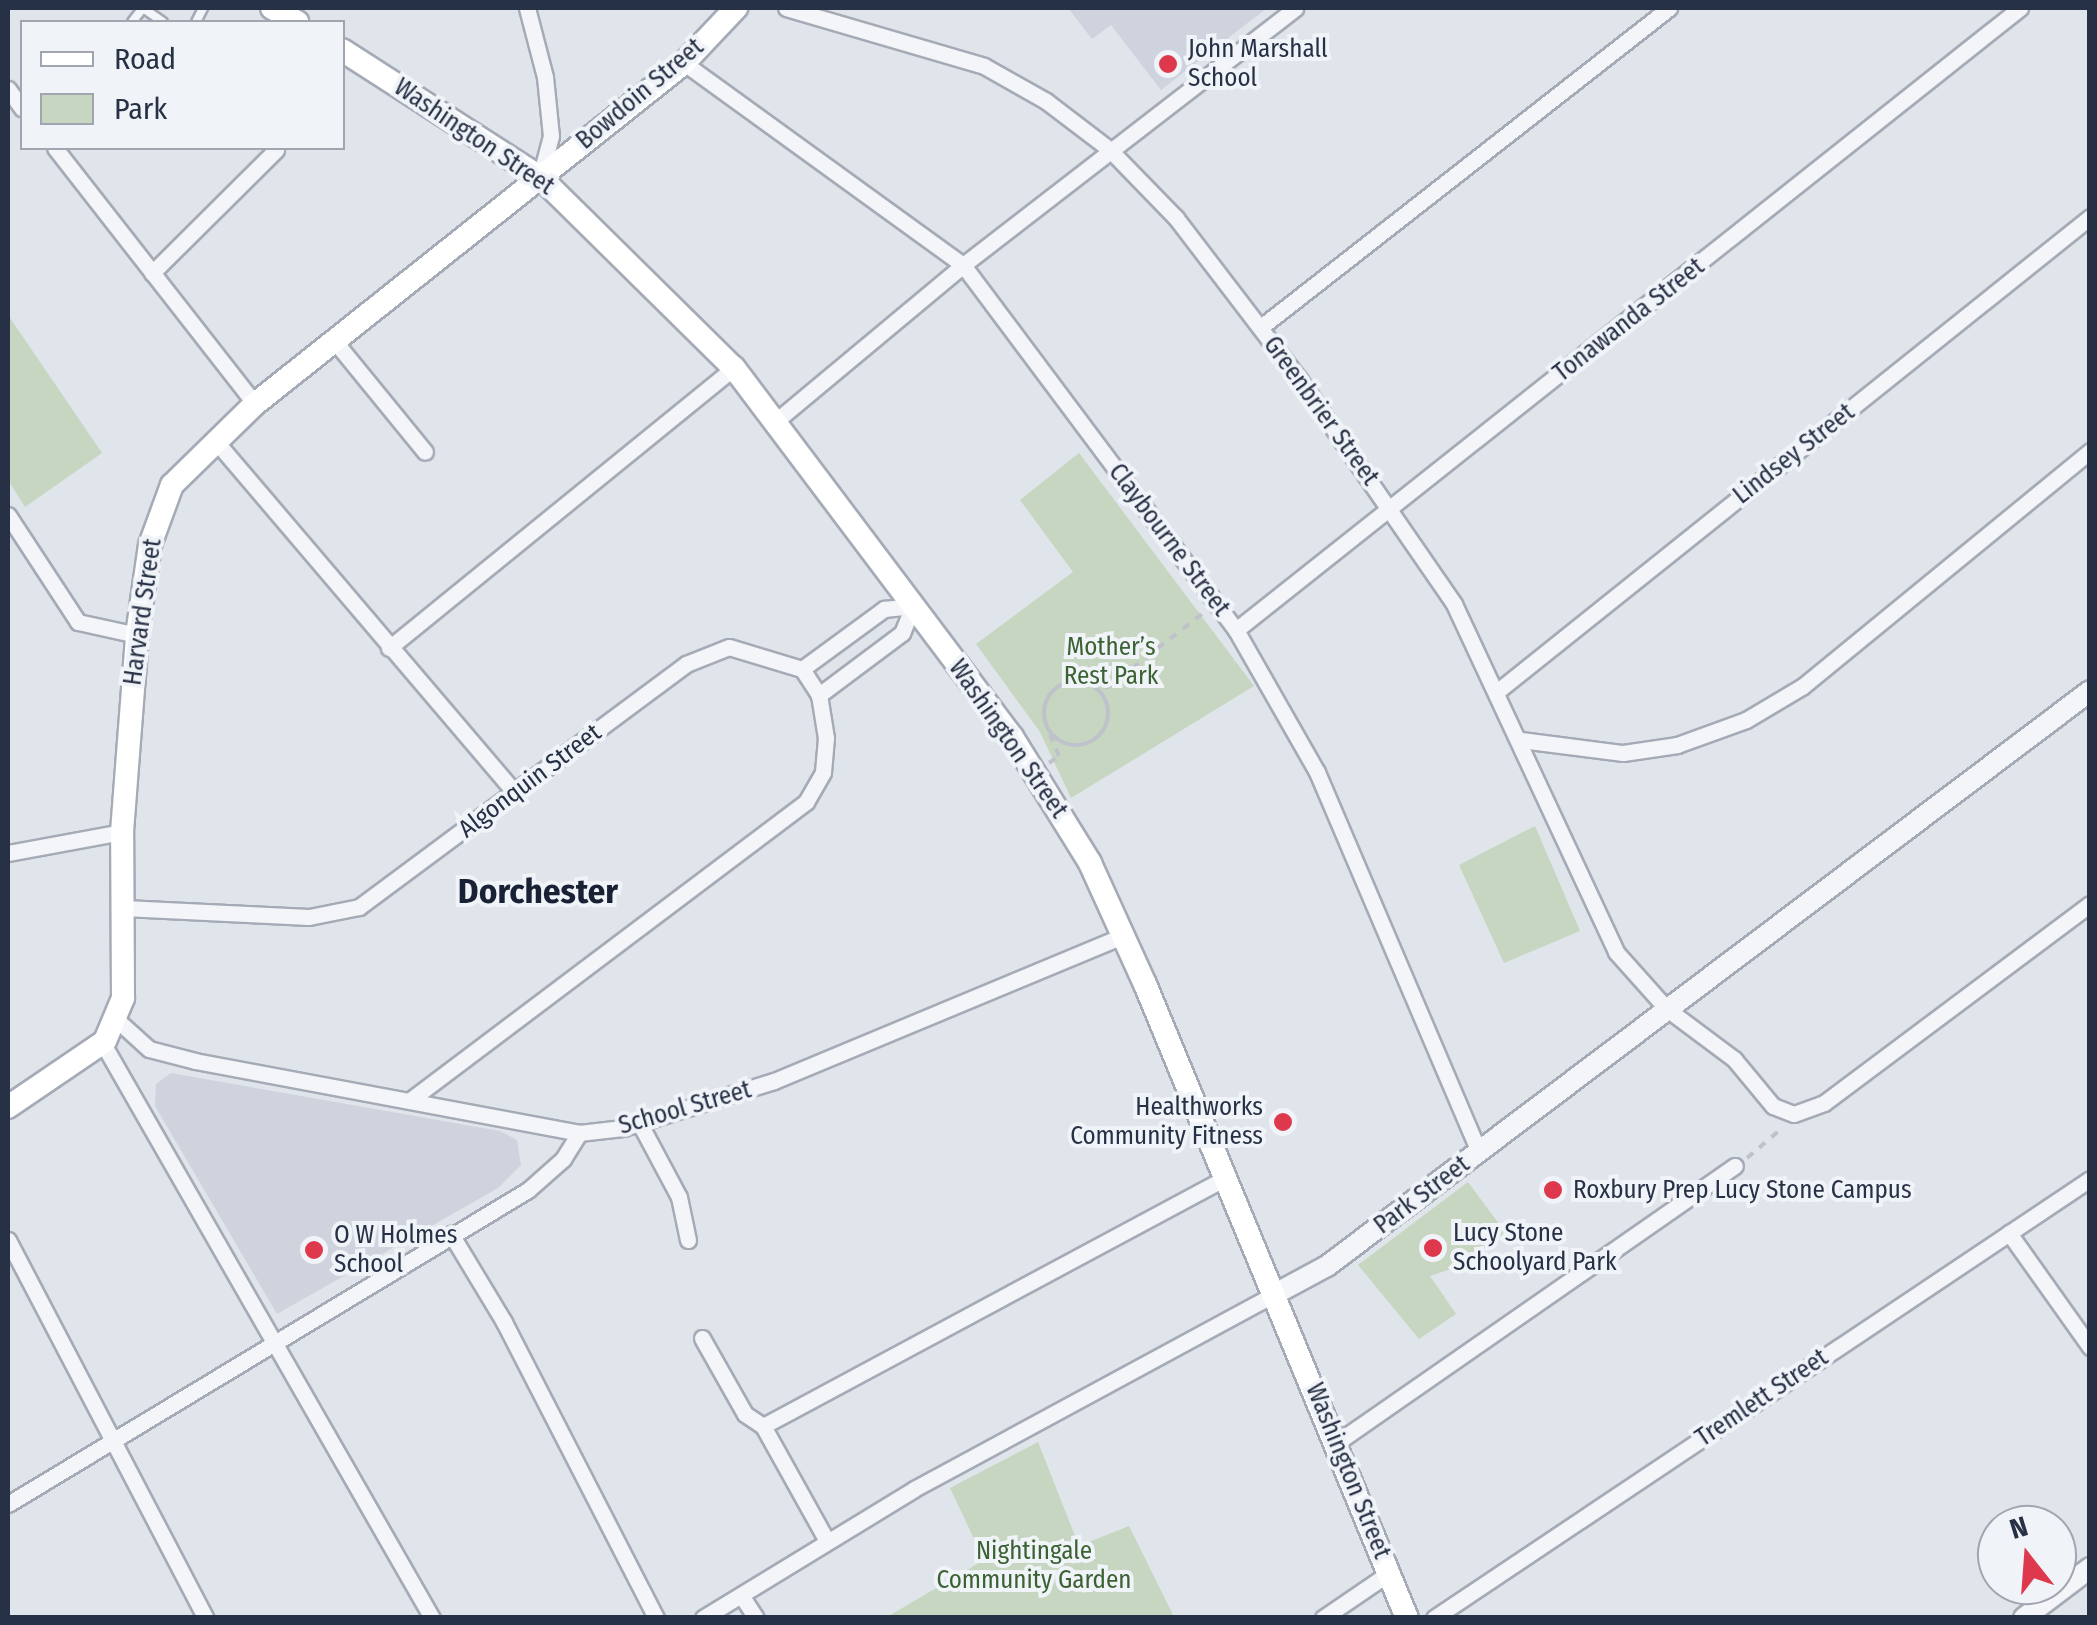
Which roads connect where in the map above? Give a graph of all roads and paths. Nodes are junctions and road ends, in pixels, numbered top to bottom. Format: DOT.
graph roads {
  1 [pos="527,8"];
  2 [pos="736,8"];
  3 [pos="786,8"];
  4 [pos="1295,8"];
  5 [pos="1670,8"];
  6 [pos="2020,8"];
  7 [pos="134,20"];
  8 [pos="160,20"];
  9 [pos="345,52"];
  10 [pos="684,63"];
  11 [pos="1109,149"];
  12 [pos="57,150"];
  13 [pos="276,150"];
  14 [pos="540,178"];
  15 [pos="2090,217"];
  16 [pos="963,265"];
  17 [pos="152,273"];
  18 [pos="1261,328"];
  19 [pos="338,344"];
  20 [pos="734,368"];
  21 [pos="255,404"];
  22 [pos="776,421"];
  23 [pos="214,439"];
  24 [pos="2090,451"];
  25 [pos="424,452"];
  26 [pos="1390,508"];
  27 [pos="8,515"];
  28 [pos="1209,595"];
  29 [pos="913,606"];
  30 [pos="1236,630"];
  31 [pos="137,636"];
  32 [pos="389,648"];
  33 [pos="802,669"];
  34 [pos="1071,681"];
  35 [pos="1499,690"];
  36 [pos="2090,692"];
  37 [pos="819,695"];
  38 [pos="1048,730"];
  39 [pos="1522,740"];
  40 [pos="1036,772"];
  41 [pos="515,792"];
  42 [pos="122,832"];
  43 [pos="8,853"];
  44 [pos="2090,904"];
  45 [pos="124,908"];
  46 [pos="1122,936"];
  47 [pos="1667,1009"];
  48 [pos="116,1020"];
  49 [pos="102,1042"];
  50 [pos="413,1098"];
  51 [pos="8,1107"];
  52 [pos="640,1124"];
  53 [pos="579,1133"];
  54 [pos="1771,1141"];
  55 [pos="1479,1151"];
  56 [pos="1740,1164"];
  57 [pos="1228,1177"];
  58 [pos="2090,1179"];
  59 [pos="2009,1233"];
  60 [pos="452,1234"];
  61 [pos="8,1240"];
  62 [pos="688,1240"];
  63 [pos="1275,1294"];
  64 [pos="702,1338"];
  65 [pos="274,1340"];
  66 [pos="2090,1347"];
  67 [pos="763,1426"];
  68 [pos="114,1441"];
  69 [pos="1338,1442"];
  70 [pos="8,1504"];
  71 [pos="827,1541"];
  72 [pos="2090,1568"];
  73 [pos="1389,1573"];
  74 [pos="741,1595"];
  75 [pos="206,1618"];
  76 [pos="432,1618"];
  77 [pos="656,1618"];
  78 [pos="702,1618"];
  79 [pos="756,1618"];
  80 [pos="1323,1618"];
  81 [pos="1407,1618"];
  82 [pos="1434,1618"];
  83 [pos="2024,1618"];
  1 -- 14 [label="street"];
  2 -- 10 [label="main road, Bowdoin Street"];
  3 -- 11 [label="street, Greenbrier Street"];
  4 -- 11 [label="street"];
  5 -- 18 [label="street"];
  6 -- 26 [label="street, Tonawanda Street"];
  7 -- 8 [label="lane"];
  9 -- 14 [label="main road, Washington Street"];
  10 -- 14 [label="main road, Bowdoin Street"];
  10 -- 16 [label="street, Claybourne Street"];
  11 -- 16 [label="street"];
  11 -- 18 [label="street, Greenbrier Street"];
  12 -- 17 [label="street"];
  13 -- 17 [label="street"];
  14 -- 19 [label="main road, Harvard Street"];
  14 -- 20 [label="main road, Washington Street"];
  15 -- 35 [label="street, Lindsey Street"];
  16 -- 22 [label="street"];
  16 -- 28 [label="street, Claybourne Street"];
  17 -- 21 [label="street"];
  18 -- 26 [label="street, Greenbrier Street"];
  19 -- 21 [label="main road, Harvard Street"];
  19 -- 25 [label="street"];
  20 -- 22 [label="main road, Washington Street"];
  20 -- 32 [label="street"];
  21 -- 23 [label="main road, Harvard Street"];
  22 -- 29 [label="main road, Washington Street"];
  23 -- 31 [label="main road, Harvard Street"];
  23 -- 32 [label="street"];
  24 -- 39 [label="street"];
  26 -- 30 [label="street, Tonawanda Street"];
  26 -- 35 [label="street, Greenbrier Street"];
  27 -- 31 [label="street"];
  28 -- 30 [label="street, Claybourne Street"];
  28 -- 34 [label="path"];
  29 -- 33 [label="street"];
  29 -- 37 [label="street"];
  29 -- 40 [label="main road, Washington Street"];
  30 -- 55 [label="street, Claybourne Street"];
  31 -- 42 [label="main road, Harvard Street"];
  32 -- 41 [label="street"];
  33 -- 37 [label="street"];
  33 -- 41 [label="street, Algonquin Street"];
  34 -- 38 [label="path"];
  34 -- 38 [label="path"];
  35 -- 39 [label="street, Greenbrier Street"];
  36 -- 47 [label="street, Park Street"];
  37 -- 50 [label="street"];
  38 -- 40 [label="path"];
  39 -- 47 [label="street, Greenbrier Street"];
  40 -- 46 [label="main road, Washington Street"];
  41 -- 45 [label="street, Algonquin Street"];
  42 -- 43 [label="street"];
  42 -- 45 [label="main road, Harvard Street"];
  44 -- 47 [label="street, Greenbrier Street"];
  45 -- 48 [label="main road, Harvard Street"];
  46 -- 52 [label="street, School Street"];
  46 -- 57 [label="main road, Washington Street"];
  47 -- 55 [label="street, Park Street"];
  48 -- 49 [label="main road, Harvard Street"];
  48 -- 50 [label="street, School Street"];
  49 -- 51 [label="main road, Harvard Street"];
  49 -- 65 [label="street"];
  50 -- 53 [label="street, School Street"];
  52 -- 53 [label="street, School Street"];
  52 -- 62 [label="street"];
  53 -- 60 [label="street"];
  54 -- 56 [label="path"];
  55 -- 63 [label="street, Park Street"];
  56 -- 69 [label="street"];
  57 -- 63 [label="main road, Washington Street"];
  57 -- 67 [label="street"];
  58 -- 59 [label="street, Tremlett Street"];
  59 -- 66 [label="street"];
  59 -- 82 [label="street, Tremlett Street"];
  60 -- 65 [label="street"];
  60 -- 77 [label="street"];
  61 -- 68 [label="street"];
  63 -- 69 [label="main road, Washington Street"];
  63 -- 71 [label="street, Park Street"];
  64 -- 67 [label="street"];
  65 -- 68 [label="street"];
  65 -- 76 [label="street"];
  67 -- 71 [label="street"];
  68 -- 70 [label="street"];
  68 -- 75 [label="street"];
  69 -- 73 [label="main road, Washington Street"];
  71 -- 74 [label="street, Park Street"];
  72 -- 83 [label="street"];
  73 -- 80 [label="street"];
  73 -- 81 [label="main road, Washington Street"];
  74 -- 78 [label="street, Park Street"];
  74 -- 79 [label="street"];
}
